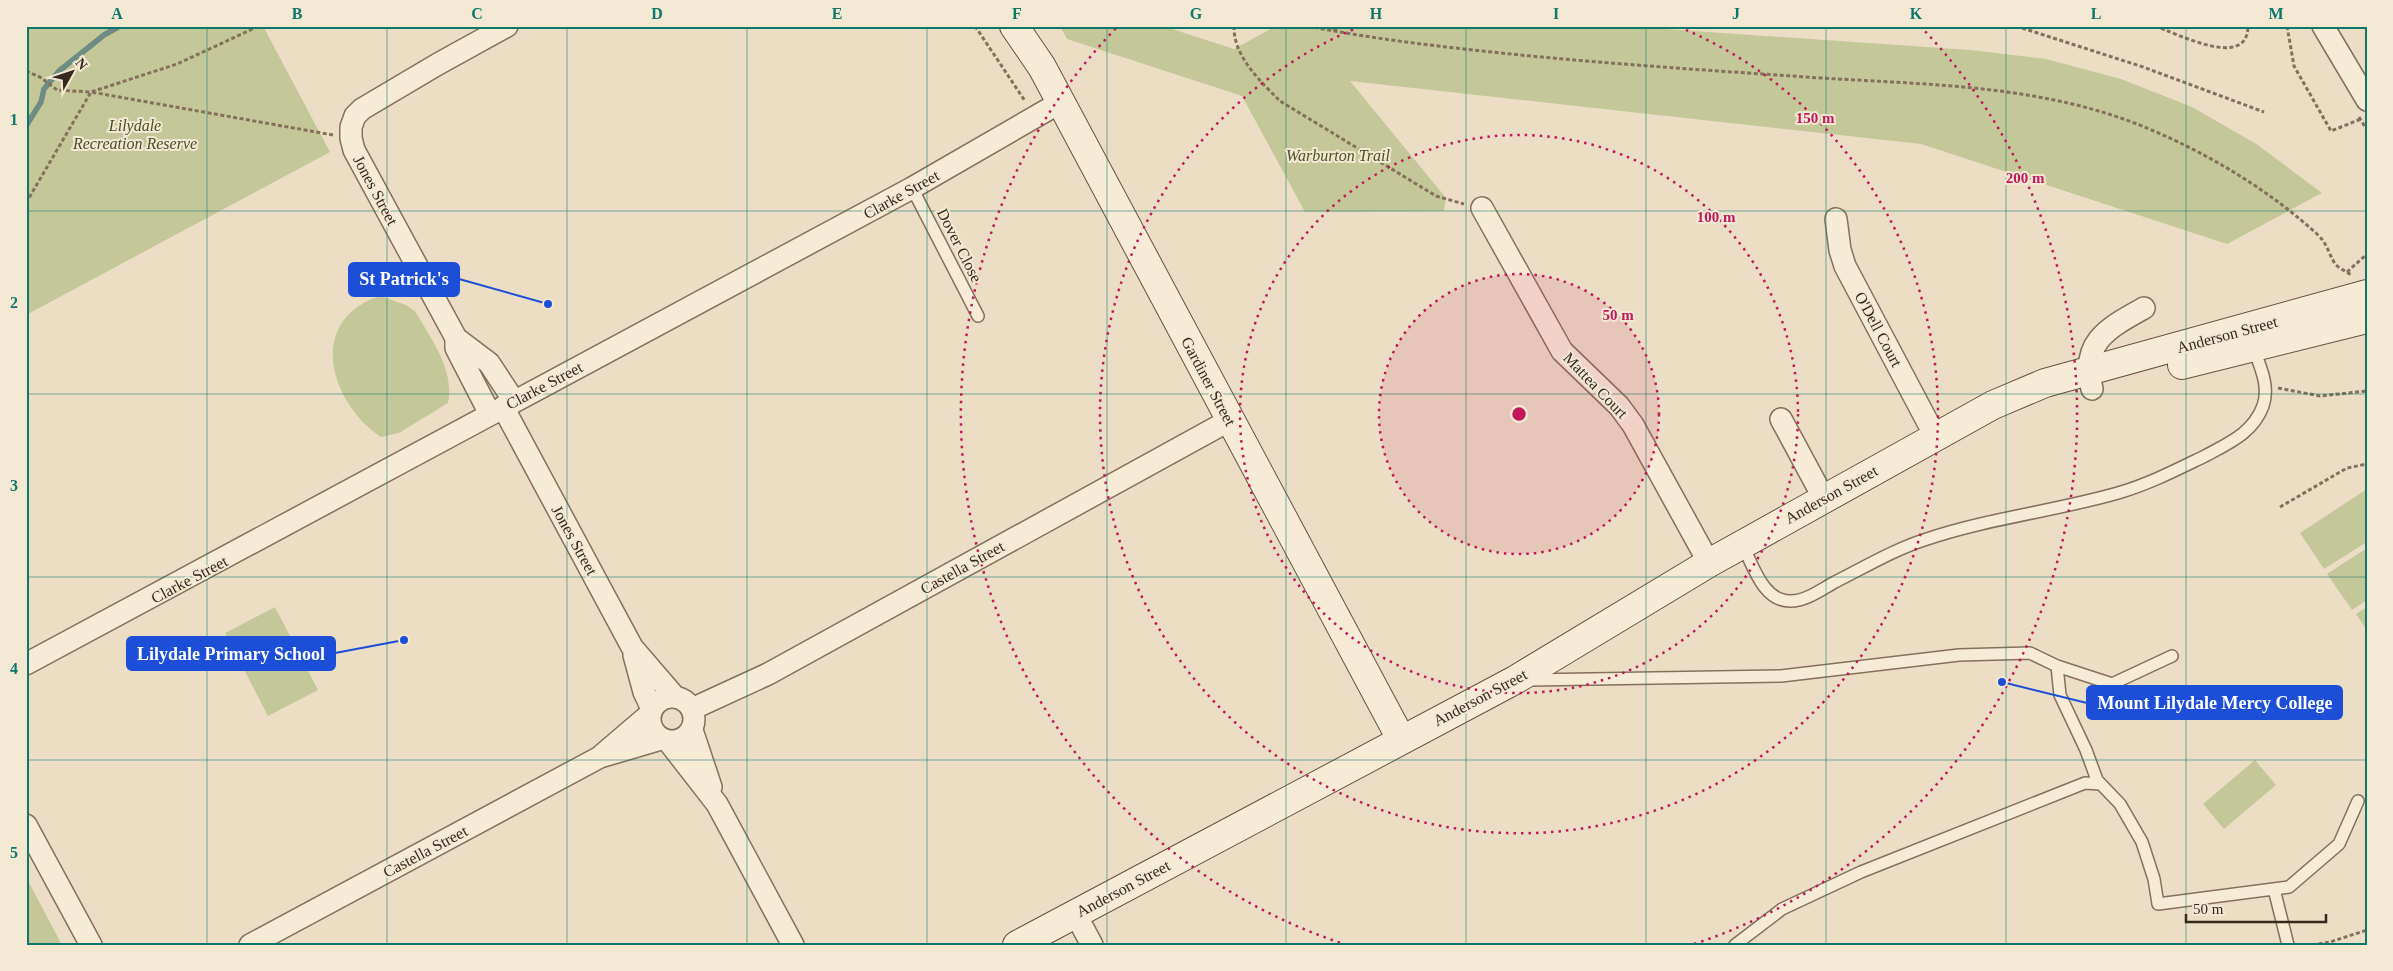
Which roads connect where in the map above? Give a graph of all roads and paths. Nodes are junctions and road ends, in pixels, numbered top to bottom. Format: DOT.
graph roads {
  1 [pos="259,26"];
  2 [pos="507,26"];
  3 [pos="976,26"];
  4 [pos="1014,26"];
  5 [pos="1234,26"];
  6 [pos="1308,26"];
  7 [pos="1342,26"];
  8 [pos="2016,26"];
  9 [pos="2155,26"];
  10 [pos="2248,26"];
  11 [pos="2287,26"];
  12 [pos="2322,26"];
  13 [pos="1332,31"];
  14 [pos="26,71"];
  15 [pos="91,92"];
  16 [pos="2367,100"];
  17 [pos="1061,102"];
  18 [pos="1028,105"];
  19 [pos="2264,112"];
  20 [pos="2367,117"];
  21 [pos="351,138"];
  22 [pos="912,188"];
  23 [pos="26,203"];
  24 [pos="1482,208"];
  25 [pos="1836,218"];
  26 [pos="2367,254"];
  27 [pos="2348,272"];
  28 [pos="2365,303"];
  29 [pos="2144,308"];
  30 [pos="978,316"];
  31 [pos="2253,347"];
  32 [pos="2090,380"];
  33 [pos="2265,385"];
  34 [pos="2367,391"];
  35 [pos="502,407"];
  36 [pos="1781,419"];
  37 [pos="1230,420"];
  38 [pos="1935,436"];
  39 [pos="2367,464"];
  40 [pos="1823,497"];
  41 [pos="2280,507"];
  42 [pos="1742,544"];
  43 [pos="1709,563"];
  44 [pos="632,647"];
  45 [pos="2172,656"];
  46 [pos="26,664"];
  47 [pos="2057,666"];
  48 [pos="1515,680"];
  49 [pos="651,711"];
  50 [pos="686,712"];
  51 [pos="1402,739"];
  52 [pos="665,740"];
  53 [pos="600,757"];
  54 [pos="2100,784"];
  55 [pos="2358,801"];
  56 [pos="717,804"];
  57 [pos="26,824"];
  58 [pos="2274,889"];
  59 [pos="1075,913"];
  60 [pos="2367,930"];
  61 [pos="91,945"];
  62 [pos="250,945"];
  63 [pos="793,945"];
  64 [pos="1017,945"];
  65 [pos="1092,945"];
  66 [pos="1735,945"];
  67 [pos="2288,945"];
  68 [pos="2312,945"];
  1 -- 15 [label="path"];
  2 -- 21 [label="street, Jones Street"];
  3 -- 18 [label="path"];
  4 -- 17 [label="main road, Gardiner Street"];
  5 -- 24 [label="path"];
  6 -- 13 [label="path"];
  7 -- 13 [label="path"];
  8 -- 19 [label="path"];
  9 -- 10 [label="path"];
  11 -- 20 [label="path"];
  12 -- 16 [label="street"];
  13 -- 27 [label="path"];
  14 -- 15 [label="path"];
  15 -- 21 [label="path"];
  15 -- 23 [label="path"];
  17 -- 22 [label="street, Clarke Street"];
  17 -- 37 [label="main road, Gardiner Street"];
  21 -- 35 [label="street, Jones Street"];
  22 -- 30 [label="lane, Dover Close"];
  22 -- 35 [label="street, Clarke Street"];
  24 -- 43 [label="street, Mattea Court"];
  25 -- 38 [label="street, O'Dell Court"];
  26 -- 27 [label="path"];
  27 -- 28 [label="path"];
  28 -- 31 [label="main road, Anderson Street"];
  28 -- 32 [label="main road, Anderson Street"];
  29 -- 32 [label="street"];
  31 -- 32 [label="main road, Anderson Street"];
  31 -- 33 [label="lane"];
  32 -- 38 [label="main road, Anderson Street"];
  33 -- 34 [label="path"];
  33 -- 42 [label="lane"];
  35 -- 44 [label="street, Jones Street"];
  35 -- 46 [label="street, Clarke Street"];
  36 -- 40 [label="street"];
  37 -- 50 [label="street, Castella Street"];
  37 -- 51 [label="main road, Gardiner Street"];
  38 -- 40 [label="main road, Anderson Street"];
  39 -- 41 [label="path"];
  40 -- 42 [label="main road, Anderson Street"];
  42 -- 43 [label="main road, Anderson Street"];
  43 -- 48 [label="main road, Anderson Street"];
  44 -- 49 [label="street, Jones Street"];
  44 -- 50 [label="street, Jones Street"];
  45 -- 47 [label="lane"];
  47 -- 48 [label="lane"];
  47 -- 54 [label="lane"];
  48 -- 51 [label="main road, Anderson Street"];
  49 -- 50 [label="street"];
  49 -- 52 [label="street"];
  49 -- 53 [label="street, Castella Street"];
  50 -- 52 [label="street"];
  50 -- 56 [label="street, Jones Street"];
  51 -- 59 [label="main road, Anderson Street"];
  52 -- 53 [label="street, Castella Street"];
  52 -- 56 [label="street, Jones Street"];
  53 -- 62 [label="street, Castella Street"];
  54 -- 58 [label="lane"];
  54 -- 66 [label="lane"];
  55 -- 58 [label="lane"];
  56 -- 63 [label="street, Jones Street"];
  57 -- 61 [label="street"];
  58 -- 67 [label="lane"];
  59 -- 64 [label="main road, Anderson Street"];
  59 -- 65 [label="street"];
  60 -- 68 [label="path"];
}
